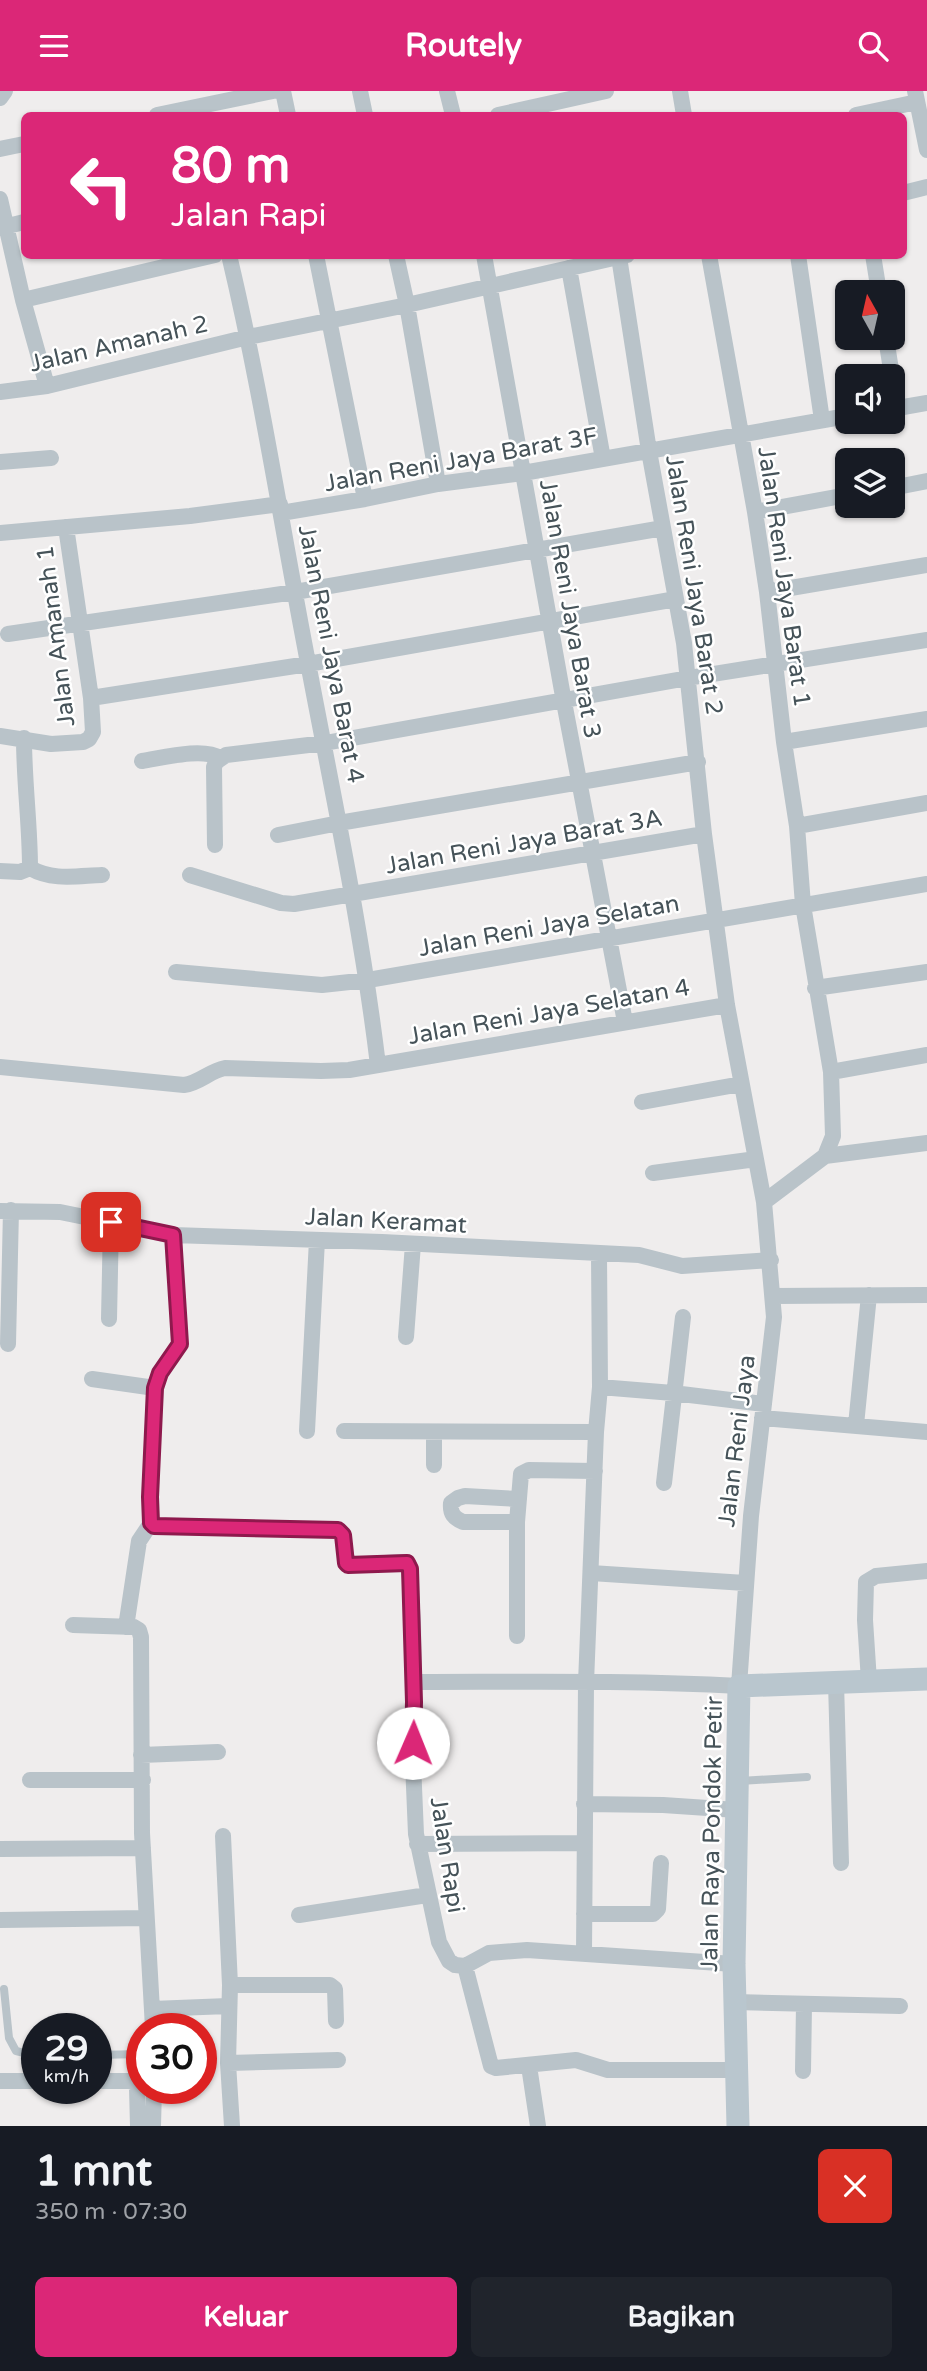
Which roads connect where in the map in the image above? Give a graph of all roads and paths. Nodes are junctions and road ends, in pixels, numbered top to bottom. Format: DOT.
graph roads {
  1 [pos="5,91"];
  2 [pos="273,91"];
  3 [pos="283,91"];
  4 [pos="360,91"];
  5 [pos="447,91"];
  6 [pos="606,91"];
  7 [pos="680,91"];
  8 [pos="916,97"];
  9 [pos="0,98"];
  10 [pos="199,104"];
  11 [pos="169,112"];
  12 [pos="287,112"];
  13 [pos="364,112"];
  14 [pos="452,112"];
  15 [pos="512,112"];
  16 [pos="684,112"];
  17 [pos="866,112"];
  18 [pos="21,145"];
  19 [pos="0,149"];
  20 [pos="927,151"];
  21 [pos="927,187"];
  22 [pos="907,192"];
  23 [pos="0,199"];
  24 [pos="21,223"];
  25 [pos="3,227"];
  26 [pos="198,259"];
  27 [pos="230,259"];
  28 [pos="317,259"];
  29 [pos="397,259"];
  30 [pos="485,259"];
  31 [pos="610,259"];
  32 [pos="623,259"];
  33 [pos="710,259"];
  34 [pos="799,259"];
  35 [pos="874,259"];
  36 [pos="569,268"];
  37 [pos="877,280"];
  38 [pos="489,286"];
  39 [pos="23,300"];
  40 [pos="407,305"];
  41 [pos="329,321"];
  42 [pos="248,337"];
  43 [pos="47,386"];
  44 [pos="0,392"];
  45 [pos="927,403"];
  46 [pos="905,407"];
  47 [pos="835,418"];
  48 [pos="822,420"];
  49 [pos="741,436"];
  50 [pos="649,451"];
  51 [pos="51,458"];
  52 [pos="603,459"];
  53 [pos="0,462"];
  54 [pos="523,473"];
  55 [pos="927,481"];
  56 [pos="438,484"];
  57 [pos="905,485"];
  58 [pos="835,497"];
  59 [pos="365,499"];
  60 [pos="281,509"];
  61 [pos="755,512"];
  62 [pos="66,527"];
  63 [pos="663,528"];
  64 [pos="0,533"];
  65 [pos="537,550"];
  66 [pos="927,565"];
  67 [pos="295,592"];
  68 [pos="767,592"];
  69 [pos="676,599"];
  70 [pos="549,621"];
  71 [pos="79,625"];
  72 [pos="8,634"];
  73 [pos="927,640"];
  74 [pos="308,664"];
  75 [pos="776,666"];
  76 [pos="688,678"];
  77 [pos="92,698"];
  78 [pos="564,702"];
  79 [pos="927,719"];
  80 [pos="0,736"];
  81 [pos="24,738"];
  82 [pos="325,743"];
  83 [pos="784,743"];
  84 [pos="220,758"];
  85 [pos="142,761"];
  86 [pos="698,762"];
  87 [pos="579,782"];
  88 [pos="927,803"];
  89 [pos="339,823"];
  90 [pos="797,827"];
  91 [pos="704,834"];
  92 [pos="278,835"];
  93 [pos="215,845"];
  94 [pos="593,853"];
  95 [pos="30,868"];
  96 [pos="0,871"];
  97 [pos="102,875"];
  98 [pos="190,875"];
  99 [pos="927,884"];
  100 [pos="352,894"];
  101 [pos="803,905"];
  102 [pos="714,921"];
  103 [pos="610,939"];
  104 [pos="176,972"];
  105 [pos="927,972"];
  106 [pos="368,980"];
  107 [pos="815,988"];
  108 [pos="727,1005"];
  109 [pos="625,1022"];
  110 [pos="927,1055"];
  111 [pos="379,1065"];
  112 [pos="0,1067"];
  113 [pos="831,1072"];
  114 [pos="741,1084"];
  115 [pos="642,1103"];
  116 [pos="927,1143"];
  117 [pos="825,1156"];
  118 [pos="755,1159"];
  119 [pos="653,1173"];
  120 [pos="764,1202"];
  121 [pos="5,1210"];
  122 [pos="111,1222"];
  123 [pos="173,1235"];
  124 [pos="317,1240"];
  125 [pos="414,1244"];
  126 [pos="600,1254"];
  127 [pos="771,1260"];
  128 [pos="869,1295"];
  129 [pos="927,1295"];
  130 [pos="774,1296"];
  131 [pos="683,1317"];
  132 [pos="109,1319"];
  133 [pos="406,1337"];
  134 [pos="8,1344"];
  135 [pos="92,1379"];
  136 [pos="600,1387"];
  137 [pos="155,1388"];
  138 [pos="673,1393"];
  139 [pos="763,1411"];
  140 [pos="856,1425"];
  141 [pos="307,1431"];
  142 [pos="344,1431"];
  143 [pos="434,1432"];
  144 [pos="596,1432"];
  145 [pos="927,1432"];
  146 [pos="434,1465"];
  147 [pos="594,1471"];
  148 [pos="664,1483"];
  149 [pos="519,1499"];
  150 [pos="517,1522"];
  151 [pos="151,1523"];
  152 [pos="927,1571"];
  153 [pos="591,1573"];
  154 [pos="745,1583"];
  155 [pos="73,1625"];
  156 [pos="126,1627"];
  157 [pos="517,1636"];
  158 [pos="927,1679"];
  159 [pos="869,1681"];
  160 [pos="414,1682"];
  161 [pos="836,1682"];
  162 [pos="586,1683"];
  163 [pos="739,1686"];
  164 [pos="218,1752"];
  165 [pos="141,1755"];
  166 [pos="807,1777"];
  167 [pos="30,1780"];
  168 [pos="142,1780"];
  169 [pos="737,1781"];
  170 [pos="584,1804"];
  171 [pos="737,1810"];
  172 [pos="223,1836"];
  173 [pos="583,1843"];
  174 [pos="417,1844"];
  175 [pos="143,1848"];
  176 [pos="0,1849"];
  177 [pos="661,1863"];
  178 [pos="841,1863"];
  179 [pos="427,1895"];
  180 [pos="584,1914"];
  181 [pos="299,1915"];
  182 [pos="146,1918"];
  183 [pos="0,1920"];
  184 [pos="584,1954"];
  185 [pos="734,1964"];
  186 [pos="465,1966"];
  187 [pos="230,1985"];
  188 [pos="4,1989"];
  189 [pos="735,2002"];
  190 [pos="804,2005"];
  191 [pos="228,2006"];
  192 [pos="900,2006"];
  193 [pos="152,2009"];
  194 [pos="152,2013"];
  195 [pos="336,2021"];
  196 [pos="21,2052"];
  197 [pos="338,2060"];
  198 [pos="228,2063"];
  199 [pos="529,2066"];
  200 [pos="736,2070"];
  201 [pos="803,2071"];
  202 [pos="0,2081"];
  203 [pos="21,2081"];
  204 [pos="112,2081"];
  205 [pos="154,2104"];
  206 [pos="138,2126"];
  207 [pos="153,2126"];
  208 [pos="232,2126"];
  209 [pos="538,2126"];
  210 [pos="738,2126"];
  1 -- 9 [label="street"];
  2 -- 10 [label="street"];
  3 -- 12 [label="street"];
  4 -- 13 [label="street"];
  5 -- 14 [label="street"];
  6 -- 15 [label="street"];
  7 -- 16 [label="street"];
  8 -- 17 [label="street"];
  8 -- 20 [label="street"];
  10 -- 11 [label="street"];
  18 -- 19 [label="street"];
  21 -- 22 [label="street"];
  23 -- 25 [label="street"];
  24 -- 25 [label="street"];
  25 -- 39 [label="street"];
  26 -- 39 [label="street"];
  27 -- 42 [label="street, Jalan Reni Jaya Barat 4"];
  28 -- 41 [label="street"];
  29 -- 40 [label="street"];
  30 -- 38 [label="street, Jalan Reni Jaya Barat 3"];
  31 -- 36 [label="street, Jalan Amanah 2"];
  32 -- 50 [label="street, Jalan Reni Jaya Barat 2"];
  33 -- 49 [label="street, Jalan Reni Jaya Barat 1"];
  34 -- 48 [label="street"];
  35 -- 37 [label="street"];
  36 -- 38 [label="street, Jalan Amanah 2"];
  36 -- 52 [label="street"];
  38 -- 40 [label="street, Jalan Amanah 2"];
  38 -- 54 [label="street, Jalan Reni Jaya Barat 3"];
  39 -- 43 [label="street"];
  40 -- 41 [label="street, Jalan Amanah 2"];
  40 -- 56 [label="street"];
  41 -- 42 [label="street, Jalan Amanah 2"];
  41 -- 59 [label="street"];
  42 -- 43 [label="street, Jalan Amanah 2"];
  42 -- 60 [label="street, Jalan Reni Jaya Barat 4"];
  43 -- 44 [label="street, Jalan Amanah 2"];
  45 -- 46 [label="street"];
  47 -- 48 [label="street, Jalan Reni Jaya Barat 3F"];
  48 -- 49 [label="street, Jalan Reni Jaya Barat 3F"];
  49 -- 50 [label="street, Jalan Reni Jaya Barat 3F"];
  49 -- 61 [label="street, Jalan Reni Jaya Barat 1"];
  50 -- 52 [label="street, Jalan Reni Jaya Barat 3F"];
  50 -- 63 [label="street, Jalan Reni Jaya Barat 2"];
  51 -- 53 [label="street"];
  52 -- 54 [label="street, Jalan Reni Jaya Barat 3F"];
  54 -- 56 [label="street, Jalan Reni Jaya Barat 3F"];
  54 -- 65 [label="street, Jalan Reni Jaya Barat 3"];
  55 -- 57 [label="street"];
  56 -- 59 [label="street, Jalan Reni Jaya Barat 3F"];
  58 -- 61 [label="street"];
  59 -- 60 [label="street, Jalan Reni Jaya Barat 3F"];
  60 -- 62 [label="street, Jalan Amanah 1"];
  60 -- 67 [label="street, Jalan Reni Jaya Barat 4"];
  61 -- 68 [label="street, Jalan Reni Jaya Barat 1"];
  62 -- 64 [label="street"];
  62 -- 71 [label="street, Jalan Amanah 1"];
  63 -- 65 [label="street"];
  63 -- 69 [label="street, Jalan Reni Jaya Barat 2"];
  65 -- 67 [label="street"];
  65 -- 70 [label="street, Jalan Reni Jaya Barat 3"];
  66 -- 68 [label="street"];
  67 -- 71 [label="street"];
  67 -- 74 [label="street, Jalan Reni Jaya Barat 4"];
  68 -- 75 [label="street, Jalan Reni Jaya Barat 1"];
  69 -- 70 [label="street"];
  69 -- 76 [label="street, Jalan Reni Jaya Barat 2"];
  70 -- 74 [label="street"];
  70 -- 78 [label="street, Jalan Reni Jaya Barat 3"];
  71 -- 72 [label="street"];
  71 -- 77 [label="street, Jalan Amanah 1"];
  73 -- 75 [label="street"];
  74 -- 77 [label="street"];
  74 -- 82 [label="street, Jalan Reni Jaya Barat 4"];
  75 -- 76 [label="street"];
  75 -- 83 [label="street, Jalan Reni Jaya Barat 1"];
  76 -- 78 [label="street"];
  76 -- 86 [label="street, Jalan Reni Jaya Barat 2"];
  77 -- 81 [label="street, Jalan Amanah 1"];
  78 -- 82 [label="street"];
  78 -- 87 [label="street, Jalan Reni Jaya Barat 3"];
  79 -- 83 [label="street"];
  80 -- 81 [label="street, Jalan Amanah 1"];
  81 -- 95 [label="street"];
  82 -- 84 [label="street"];
  82 -- 89 [label="street, Jalan Reni Jaya Barat 4"];
  83 -- 90 [label="street, Jalan Reni Jaya Barat 1"];
  84 -- 85 [label="street"];
  84 -- 93 [label="street"];
  86 -- 87 [label="street"];
  86 -- 91 [label="street, Jalan Reni Jaya Barat 2"];
  87 -- 89 [label="street"];
  87 -- 94 [label="street, Jalan Reni Jaya Barat 3"];
  88 -- 90 [label="street"];
  89 -- 92 [label="street"];
  89 -- 100 [label="street, Jalan Reni Jaya Barat 4"];
  90 -- 101 [label="street, Jalan Reni Jaya Barat 1"];
  91 -- 94 [label="street, Jalan Reni Jaya Barat 3A"];
  91 -- 102 [label="street, Jalan Reni Jaya Barat 2"];
  94 -- 100 [label="street, Jalan Reni Jaya Barat 3A"];
  94 -- 103 [label="street, Jalan Reni Jaya Barat 3"];
  95 -- 96 [label="street"];
  95 -- 97 [label="street"];
  98 -- 100 [label="street, Jalan Reni Jaya Barat 3A"];
  99 -- 101 [label="street, Jalan Reni Jaya Selatan"];
  100 -- 106 [label="street, Jalan Reni Jaya Barat 4"];
  101 -- 102 [label="street, Jalan Reni Jaya Selatan"];
  101 -- 107 [label="street"];
  102 -- 103 [label="street, Jalan Reni Jaya Selatan"];
  102 -- 108 [label="street, Jalan Reni Jaya"];
  103 -- 106 [label="street, Jalan Reni Jaya Selatan"];
  103 -- 109 [label="street, Jalan Reni Jaya Barat 3"];
  104 -- 106 [label="street, Jalan Reni Jaya Selatan"];
  105 -- 107 [label="street"];
  106 -- 111 [label="street, Jalan Reni Jaya Barat 4"];
  107 -- 113 [label="street"];
  108 -- 109 [label="street, Jalan Reni Jaya Selatan 4"];
  108 -- 114 [label="street, Jalan Reni Jaya"];
  109 -- 111 [label="street, Jalan Reni Jaya Selatan 4"];
  110 -- 113 [label="street"];
  111 -- 112 [label="street, Jalan Reni Jaya Selatan 4"];
  113 -- 117 [label="street"];
  114 -- 115 [label="street"];
  114 -- 118 [label="street, Jalan Reni Jaya"];
  116 -- 117 [label="street"];
  117 -- 120 [label="street"];
  118 -- 119 [label="street"];
  118 -- 120 [label="street, Jalan Reni Jaya"];
  120 -- 127 [label="street, Jalan Reni Jaya"];
  121 -- 122 [label="street, Jalan Keramat"];
  121 -- 134 [label="street"];
  122 -- 123 [label="street, Jalan Keramat"];
  122 -- 132 [label="street"];
  123 -- 124 [label="street, Jalan Keramat"];
  123 -- 137 [label="street"];
  124 -- 125 [label="street, Jalan Keramat"];
  124 -- 141 [label="street"];
  125 -- 126 [label="street, Jalan Keramat"];
  125 -- 133 [label="street"];
  126 -- 127 [label="street, Jalan Keramat"];
  126 -- 136 [label="street"];
  127 -- 130 [label="street, Jalan Reni Jaya"];
  128 -- 129 [label="street"];
  128 -- 130 [label="street"];
  128 -- 140 [label="street"];
  130 -- 139 [label="street, Jalan Reni Jaya"];
  131 -- 138 [label="street"];
  135 -- 137 [label="street"];
  136 -- 138 [label="street"];
  136 -- 144 [label="street"];
  137 -- 151 [label="street"];
  138 -- 139 [label="street"];
  138 -- 148 [label="street"];
  139 -- 140 [label="street"];
  139 -- 154 [label="street, Jalan Reni Jaya"];
  140 -- 145 [label="street"];
  142 -- 143 [label="street"];
  143 -- 144 [label="street"];
  143 -- 146 [label="street"];
  144 -- 147 [label="street"];
  147 -- 149 [label="street"];
  147 -- 153 [label="street"];
  149 -- 150 [label="street"];
  149 -- 150 [label="street"];
  150 -- 157 [label="street"];
  151 -- 156 [label="street"];
  151 -- 160 [label="street, Jalan Rapi"];
  152 -- 159 [label="street"];
  153 -- 154 [label="street"];
  153 -- 162 [label="street"];
  154 -- 163 [label="street, Jalan Reni Jaya"];
  155 -- 156 [label="street"];
  156 -- 165 [label="street"];
  158 -- 159 [label="main road, Jalan Raya Pondok Petir"];
  159 -- 161 [label="main road, Jalan Raya Pondok Petir"];
  160 -- 162 [label="street"];
  160 -- 174 [label="street, Jalan Rapi"];
  161 -- 163 [label="main road, Jalan Raya Pondok Petir"];
  161 -- 178 [label="street"];
  162 -- 163 [label="street"];
  162 -- 170 [label="street"];
  163 -- 169 [label="main road, Jalan Raya Pondok Petir"];
  164 -- 165 [label="street"];
  165 -- 168 [label="street"];
  166 -- 169 [label="lane"];
  167 -- 168 [label="street"];
  168 -- 175 [label="street"];
  169 -- 171 [label="main road, Jalan Raya Pondok Petir"];
  170 -- 171 [label="street"];
  170 -- 173 [label="street"];
  171 -- 185 [label="main road, Jalan Raya Pondok Petir"];
  172 -- 187 [label="street"];
  173 -- 174 [label="street"];
  173 -- 180 [label="street"];
  174 -- 179 [label="street, Jalan Rapi"];
  175 -- 176 [label="street"];
  175 -- 182 [label="street"];
  177 -- 180 [label="street"];
  179 -- 181 [label="street"];
  179 -- 186 [label="street, Jalan Rapi"];
  180 -- 184 [label="street"];
  182 -- 183 [label="street"];
  182 -- 193 [label="street"];
  184 -- 185 [label="street"];
  184 -- 186 [label="street"];
  185 -- 189 [label="main road, Jalan Raya Pondok Petir"];
  186 -- 199 [label="street"];
  187 -- 191 [label="street"];
  187 -- 195 [label="street"];
  188 -- 196 [label="lane"];
  189 -- 190 [label="street"];
  189 -- 200 [label="main road, Jalan Raya Pondok Petir"];
  190 -- 192 [label="street"];
  190 -- 201 [label="street"];
  191 -- 193 [label="street"];
  191 -- 198 [label="street"];
  193 -- 194 [label="street"];
  197 -- 198 [label="street"];
  198 -- 208 [label="street"];
  199 -- 200 [label="street"];
  199 -- 209 [label="street"];
  200 -- 210 [label="main road, Jalan Raya Pondok Petir"];
  202 -- 203 [label="street"];
  204 -- 206 [label="street"];
  205 -- 207 [label="street"];
}
